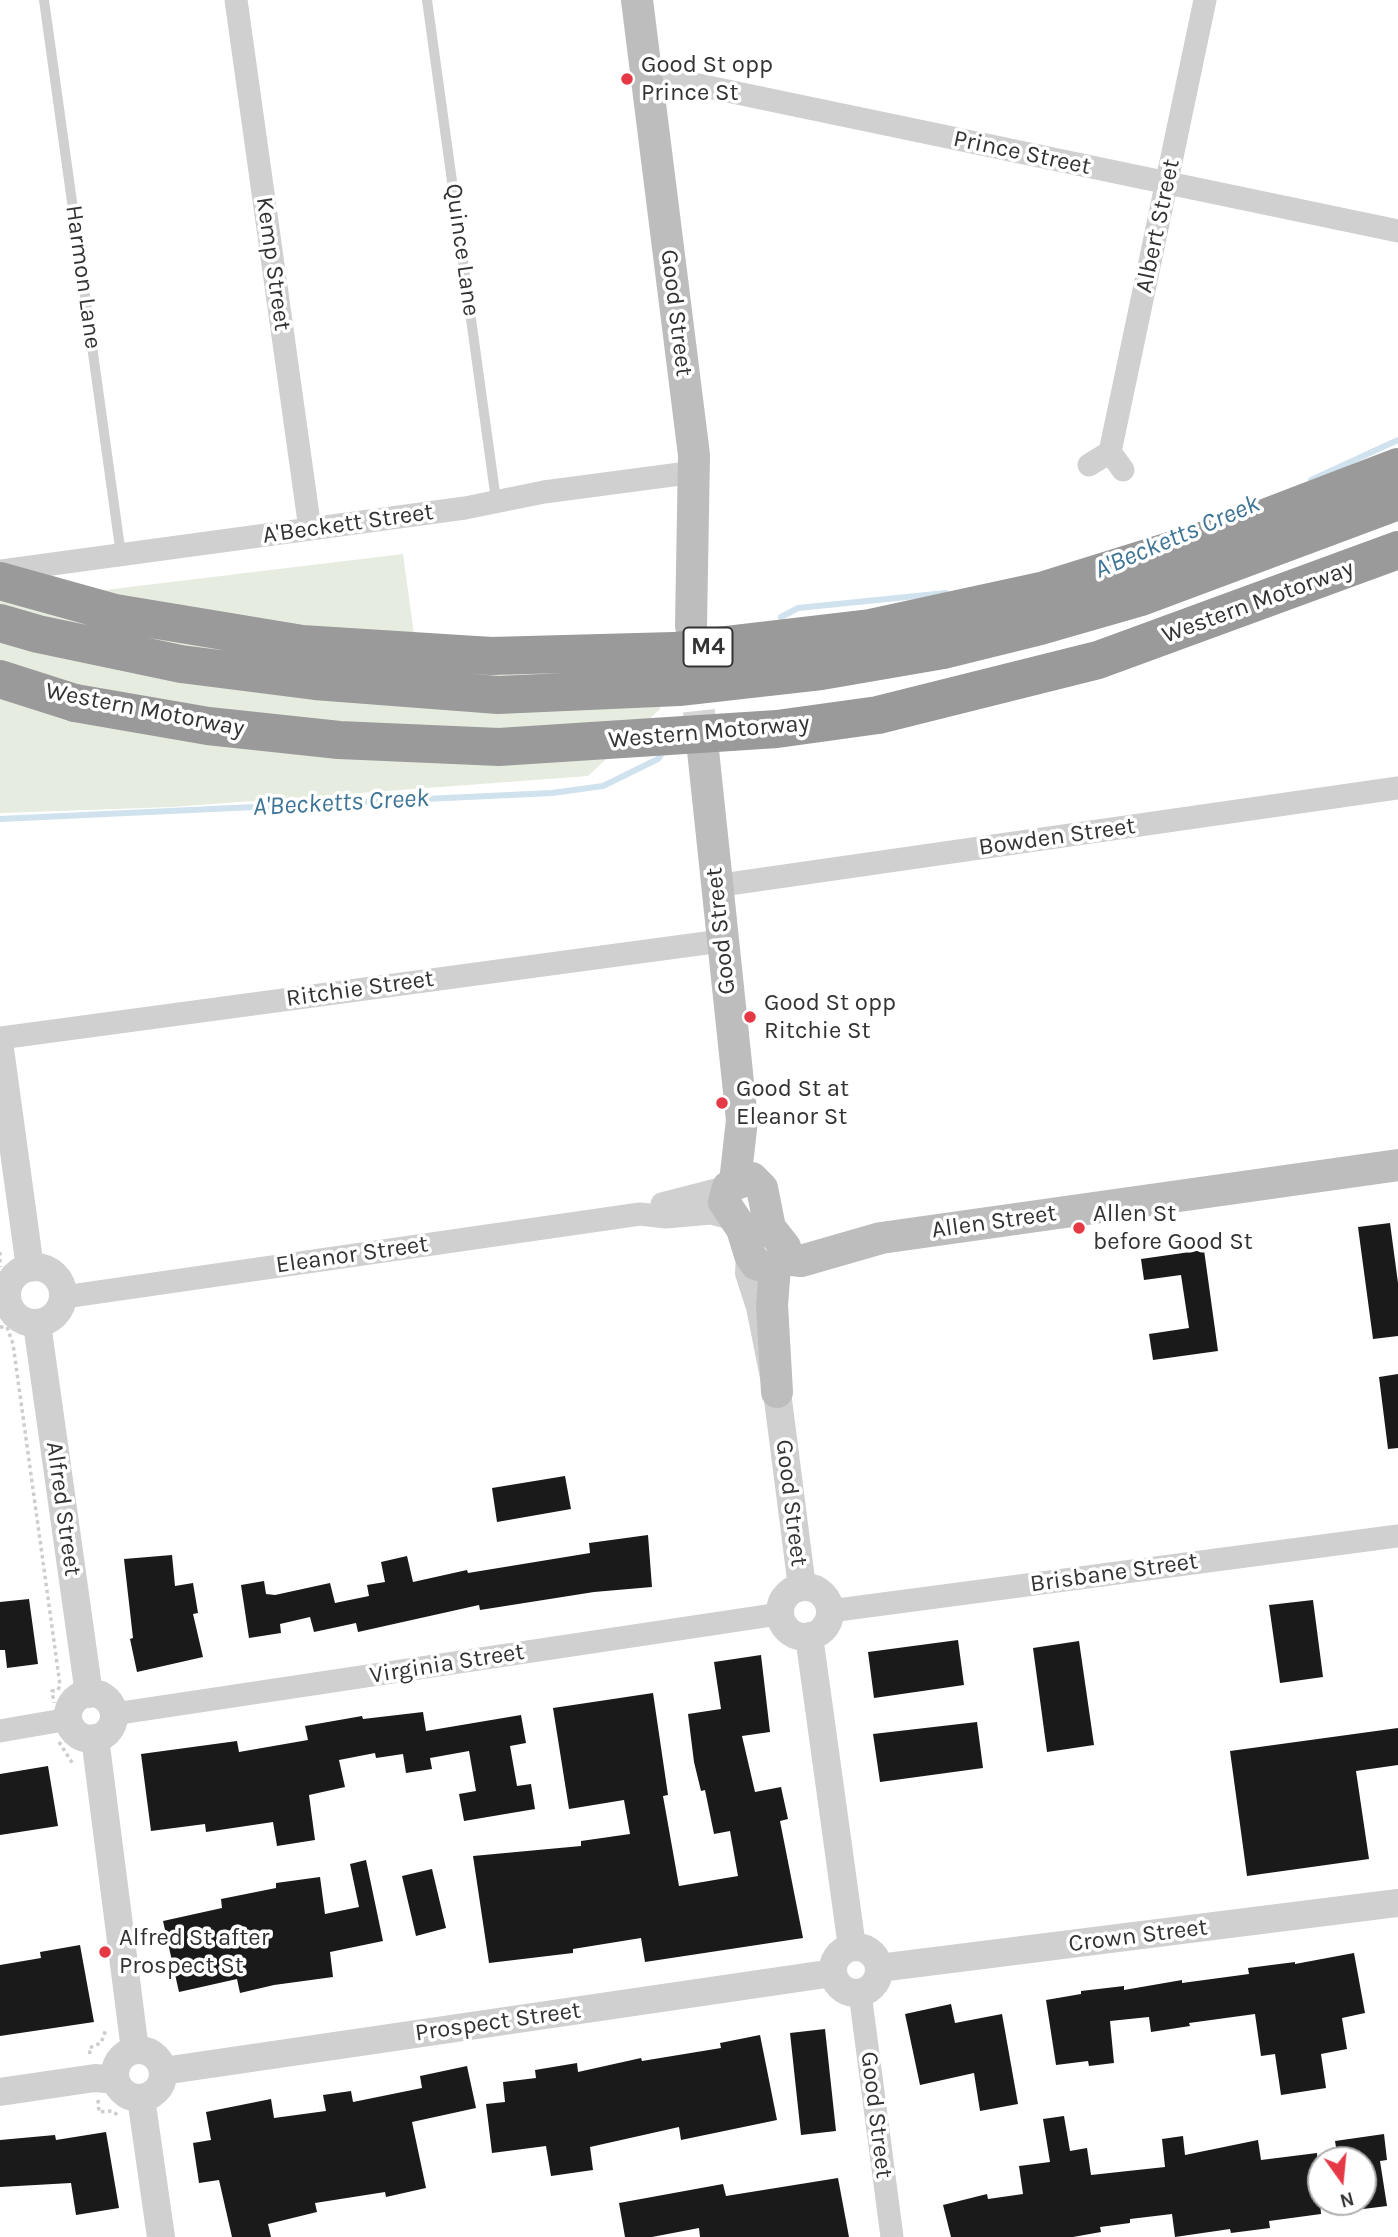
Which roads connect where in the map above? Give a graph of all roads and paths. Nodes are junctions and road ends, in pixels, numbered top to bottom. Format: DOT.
graph roads {
  1 [pos="44,0"];
  2 [pos="236,0"];
  3 [pos="427,0"];
  4 [pos="637,0"];
  5 [pos="1205,0"];
  6 [pos="646,74"];
  7 [pos="1168,183"];
  8 [pos="1398,231"];
  9 [pos="1089,465"];
  10 [pos="1398,467"];
  11 [pos="695,472"];
  12 [pos="496,500"];
  13 [pos="1398,501"];
  14 [pos="310,529"];
  15 [pos="1398,550"];
  16 [pos="121,555"];
  17 [pos="0,571"];
  18 [pos="0,581"];
  19 [pos="0,623"];
  20 [pos="691,626"];
  21 [pos="0,678"];
  22 [pos="0,686"];
  23 [pos="75,703"];
  24 [pos="702,741"];
  25 [pos="1398,788"];
  26 [pos="715,886"];
  27 [pos="721,941"];
  28 [pos="0,1038"];
  29 [pos="0,1049"];
  30 [pos="1398,1165"];
  31 [pos="739,1194"];
  32 [pos="0,1252"];
  33 [pos="771,1254"];
  34 [pos="1,1258"];
  35 [pos="0,1267"];
  36 [pos="30,1268"];
  37 [pos="64,1297"];
  38 [pos="3,1311"];
  39 [pos="37,1324"];
  40 [pos="777,1392"];
  41 [pos="1398,1536"];
  42 [pos="802,1587"];
  43 [pos="830,1611"];
  44 [pos="779,1614"];
  45 [pos="809,1636"];
  46 [pos="89,1693"];
  47 [pos="114,1714"];
  48 [pos="61,1723"];
  49 [pos="0,1731"];
  50 [pos="95,1738"];
  51 [pos="74,1775"];
  52 [pos="1398,1903"];
  53 [pos="852,1947"];
  54 [pos="879,1968"];
  55 [pos="833,1973"];
  56 [pos="860,1993"];
  57 [pos="107,2020"];
  58 [pos="135,2050"];
  59 [pos="91,2056"];
  60 [pos="163,2071"];
  61 [pos="116,2080"];
  62 [pos="0,2092"];
  63 [pos="141,2098"];
  64 [pos="98,2102"];
  65 [pos="121,2123"];
  66 [pos="161,2237"];
  67 [pos="892,2237"];
  1 -- 16 [label="lane, Harmon Lane"];
  2 -- 14 [label="street, Kemp Street"];
  3 -- 12 [label="lane, Quince Lane"];
  4 -- 6 [label="main road, Good Street"];
  5 -- 7 [label="street, Albert Street"];
  6 -- 7 [label="street, Prince Street"];
  6 -- 11 [label="main road, Good Street"];
  7 -- 8 [label="street, Prince Street"];
  7 -- 9 [label="street, Albert Street"];
  10 -- 18 [label="highway, M4, bridge"];
  11 -- 12 [label="street, A'Beckett Street"];
  11 -- 20 [label="main road, Good Street"];
  12 -- 14 [label="street, A'Beckett Street"];
  13 -- 19 [label="highway, Western Motorway / M4, bridge"];
  14 -- 16 [label="street, A'Beckett Street"];
  15 -- 23 [label="highway, Western Motorway, bridge"];
  16 -- 17 [label="street, A'Beckett Street"];
  21 -- 23 [label="highway, Western Motorway"];
  22 -- 23 [label="highway"];
  24 -- 26 [label="main road, Good Street"];
  25 -- 26 [label="street, Bowden Street"];
  26 -- 27 [label="main road, Good Street"];
  27 -- 28 [label="street, Ritchie Street"];
  27 -- 31 [label="main road, Good Street"];
  29 -- 36 [label="street"];
  30 -- 33 [label="main road, Allen Street"];
  31 -- 33 [label="main road"];
  31 -- 33 [label="main road"];
  31 -- 37 [label="street, Eleanor Street"];
  32 -- 34 [label="path"];
  33 -- 40 [label="main road"];
  34 -- 35 [label="path"];
  36 -- 37 [label="street"];
  36 -- 38 [label="street"];
  37 -- 39 [label="street"];
  38 -- 39 [label="street"];
  38 -- 48 [label="path"];
  39 -- 46 [label="street, Alfred Street"];
  40 -- 42 [label="street, Good Street"];
  41 -- 43 [label="street, Brisbane Street"];
  42 -- 43 [label="street"];
  42 -- 44 [label="street"];
  43 -- 45 [label="street"];
  44 -- 45 [label="street"];
  44 -- 47 [label="street, Virginia Street"];
  45 -- 53 [label="street"];
  46 -- 47 [label="street"];
  46 -- 48 [label="street"];
  47 -- 50 [label="street"];
  48 -- 49 [label="street"];
  48 -- 50 [label="street"];
  48 -- 51 [label="path"];
  50 -- 58 [label="street"];
  52 -- 54 [label="street, Crown Street"];
  53 -- 54 [label="street"];
  53 -- 55 [label="street"];
  54 -- 56 [label="street"];
  55 -- 56 [label="street"];
  55 -- 60 [label="street, Prospect Street"];
  56 -- 67 [label="street, Good Street"];
  57 -- 59 [label="path"];
  58 -- 60 [label="street"];
  58 -- 61 [label="street"];
  60 -- 63 [label="street"];
  61 -- 62 [label="street"];
  61 -- 63 [label="street"];
  63 -- 66 [label="street"];
  64 -- 65 [label="path"];
}
